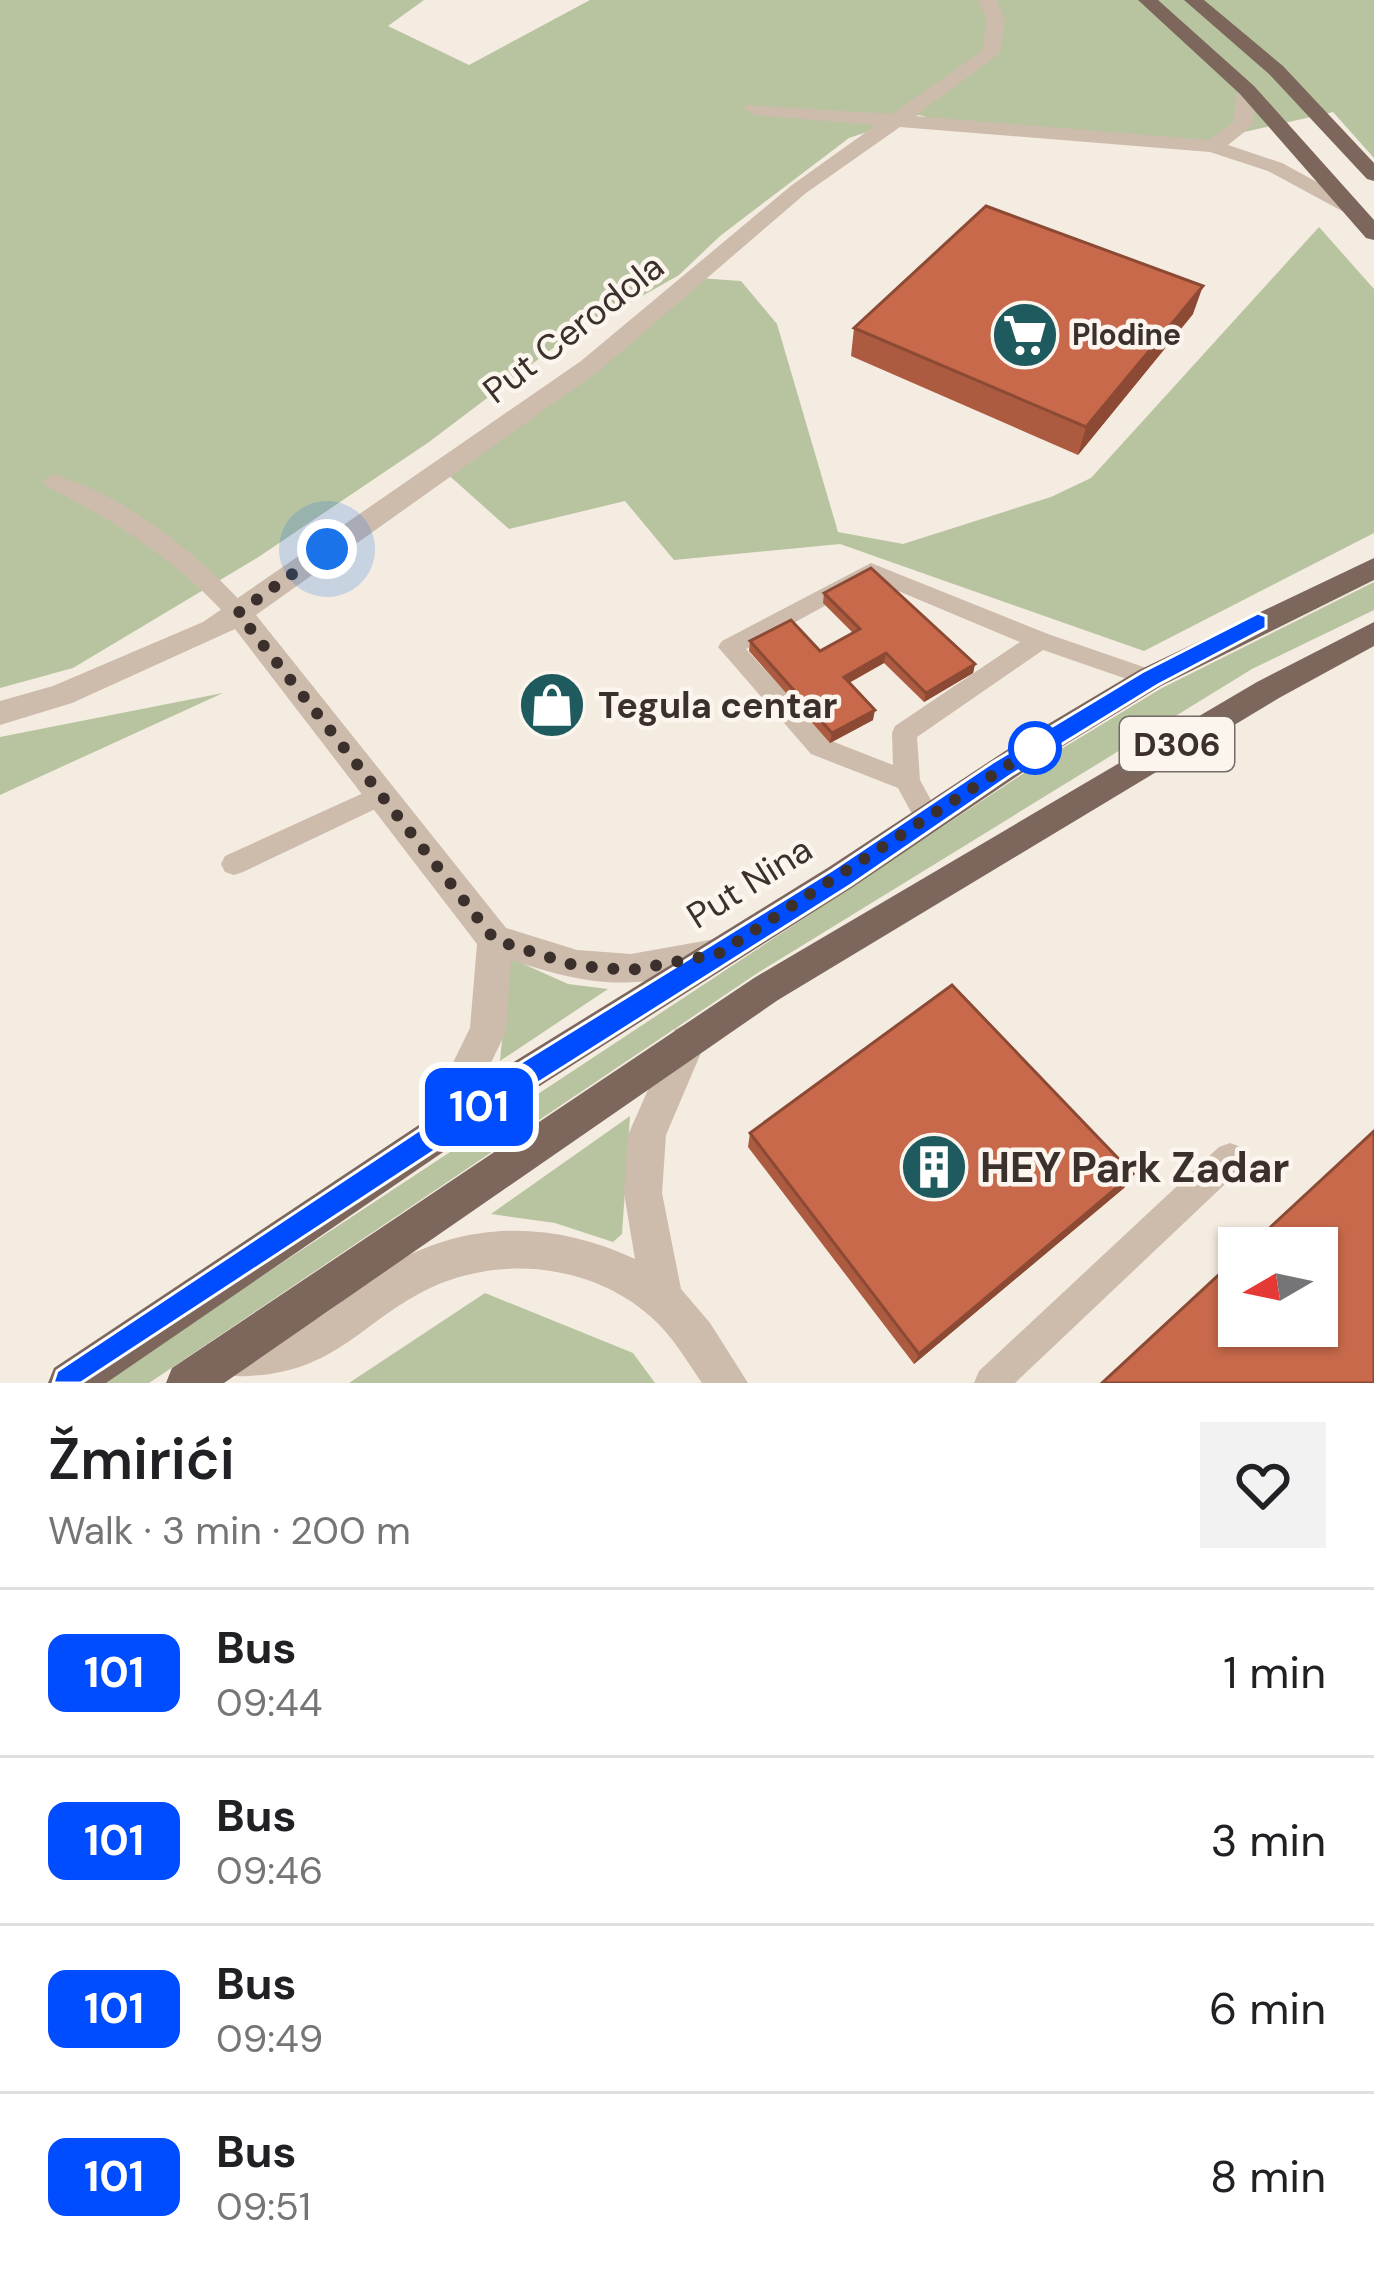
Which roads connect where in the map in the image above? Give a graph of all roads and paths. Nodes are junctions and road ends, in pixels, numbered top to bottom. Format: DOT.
graph roads {
  1 [pos="987,0"];
  2 [pos="1147,0"];
  3 [pos="1193,0"];
  4 [pos="1247,90"];
  5 [pos="754,109"];
  6 [pos="892,124"];
  7 [pos="1212,146"];
  8 [pos="1374,175"];
  9 [pos="1351,206"];
  10 [pos="1374,233"];
  11 [pos="53,481"];
  12 [pos="1374,568"];
  13 [pos="238,613"];
  14 [pos="1374,633"];
  15 [pos="1040,640"];
  16 [pos="1150,678"];
  17 [pos="0,712"];
  18 [pos="907,781"];
  19 [pos="381,795"];
  20 [pos="927,817"];
  21 [pos="234,864"];
  22 [pos="495,940"];
  23 [pos="718,954"];
  24 [pos="688,1041"];
  25 [pos="436,1136"];
  26 [pos="1230,1158"];
  27 [pos="662,1298"];
  28 [pos="222,1359"];
  29 [pos="69,1383"];
  30 [pos="188,1383"];
  31 [pos="727,1383"];
  32 [pos="991,1383"];
  1 -- 6 [label="street, Put Cerodola"];
  2 -- 4 [label="main road"];
  3 -- 8 [label="main road"];
  4 -- 7 [label="street"];
  4 -- 9 [label="main road"];
  5 -- 6 [label="street"];
  6 -- 7 [label="street"];
  6 -- 13 [label="street, Put Cerodola"];
  7 -- 9 [label="street"];
  9 -- 10 [label="main road"];
  11 -- 13 [label="lane"];
  12 -- 16 [label="main road, Put Nina / D306"];
  13 -- 17 [label="street, Put Cerodola"];
  13 -- 19 [label="street"];
  14 -- 24 [label="main road, D306"];
  15 -- 16 [label="lane"];
  15 -- 18 [label="lane"];
  15 -- 18 [label="lane"];
  16 -- 20 [label="main road, Put Nina / D306"];
  18 -- 20 [label="lane"];
  19 -- 21 [label="lane"];
  19 -- 22 [label="street"];
  20 -- 23 [label="main road, Put Nina / D306"];
  22 -- 23 [label="street"];
  22 -- 25 [label="street"];
  23 -- 25 [label="main road, Put Nina / D306"];
  24 -- 27 [label="street"];
  24 -- 28 [label="main road, D306"];
  25 -- 29 [label="main road, Put Nina / D306"];
  26 -- 32 [label="lane"];
  27 -- 28 [label="street"];
  27 -- 31 [label="street"];
  28 -- 30 [label="main road, D306"];
}
